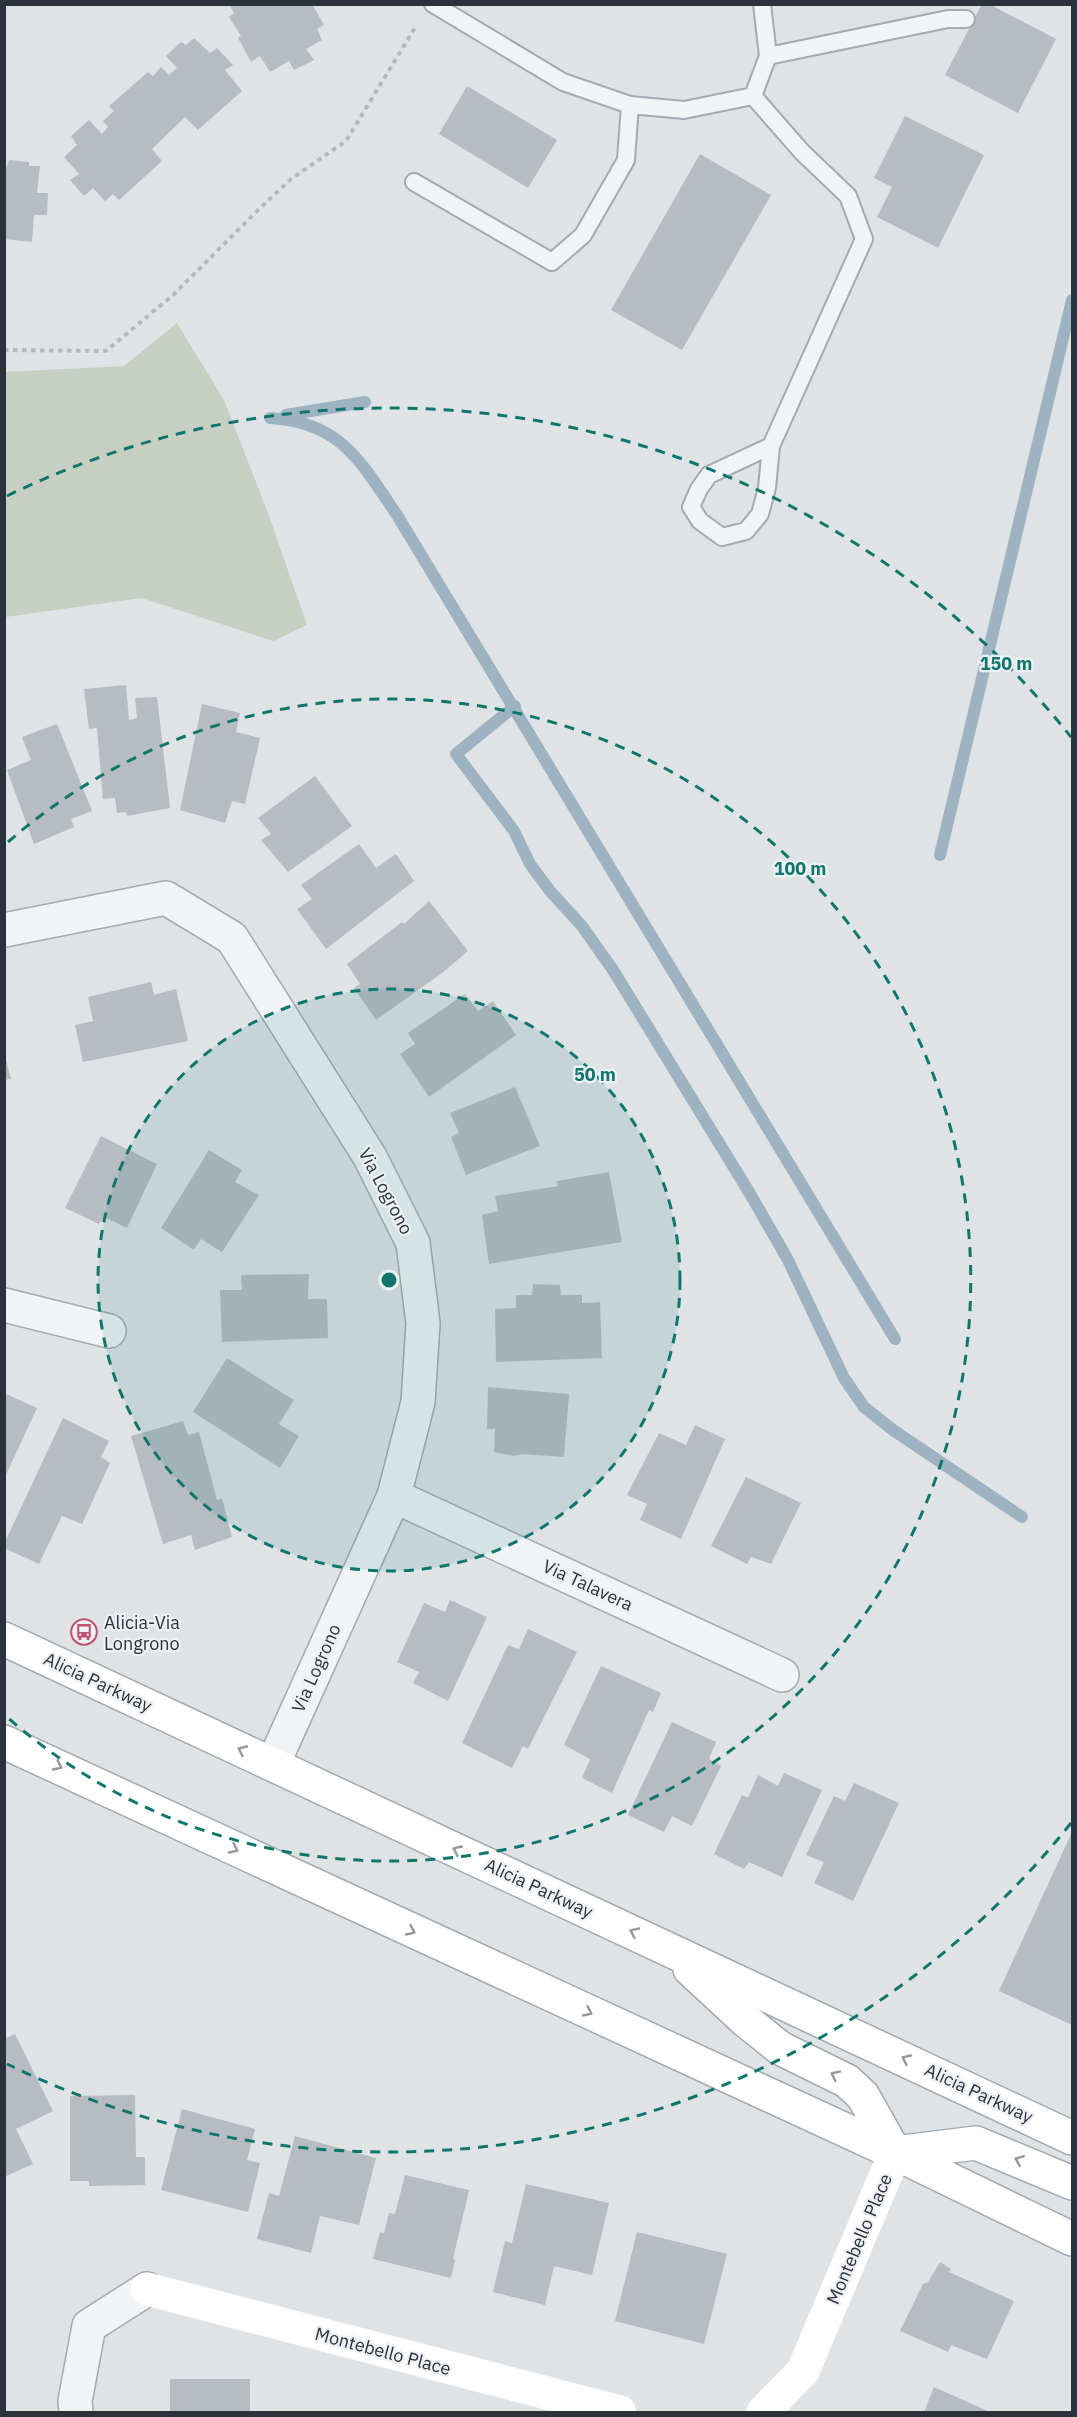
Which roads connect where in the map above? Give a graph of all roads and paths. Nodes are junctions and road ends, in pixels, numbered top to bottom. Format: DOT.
graph roads {
  1 [pos="433,4"];
  2 [pos="762,4"];
  3 [pos="966,19"];
  4 [pos="417,24"];
  5 [pos="768,56"];
  6 [pos="753,96"];
  7 [pos="630,105"];
  8 [pos="414,182"];
  9 [pos="4,350"];
  10 [pos="771,446"];
  11 [pos="4,930"];
  12 [pos="4,1305"];
  13 [pos="109,1331"];
  14 [pos="394,1496"];
  15 [pos="4,1639"];
  16 [pos="782,1675"];
  17 [pos="4,1742"];
  18 [pos="273,1764"];
  19 [pos="667,1947"];
  20 [pos="1072,2138"];
  21 [pos="895,2153"];
  22 [pos="1072,2183"];
  23 [pos="1072,2239"];
  24 [pos="147,2289"];
  25 [pos="76,2412"];
  26 [pos="620,2412"];
  27 [pos="763,2412"];
  1 -- 7 [label="lane"];
  2 -- 5 [label="lane"];
  3 -- 5 [label="lane"];
  4 -- 9 [label="path"];
  5 -- 6 [label="lane"];
  6 -- 7 [label="lane"];
  6 -- 10 [label="lane"];
  7 -- 8 [label="lane"];
  10 -- 10 [label="lane"];
  11 -- 14 [label="street, Via Logrono"];
  12 -- 13 [label="street"];
  14 -- 16 [label="street, Via Talavera"];
  14 -- 18 [label="street, Via Logrono"];
  18 -- 15 [label="main road, Alicia Parkway, one-way"];
  17 -- 21 [label="main road, one-way"];
  19 -- 18 [label="main road, Alicia Parkway, one-way"];
  20 -- 19 [label="main road, Alicia Parkway, one-way"];
  21 -- 19 [label="main road, one-way"];
  22 -- 21 [label="main road, one-way"];
  21 -- 23 [label="main road"];
  21 -- 27 [label="main road, Montebello Place"];
  24 -- 25 [label="street"];
  24 -- 26 [label="main road, Montebello Place"];
}
